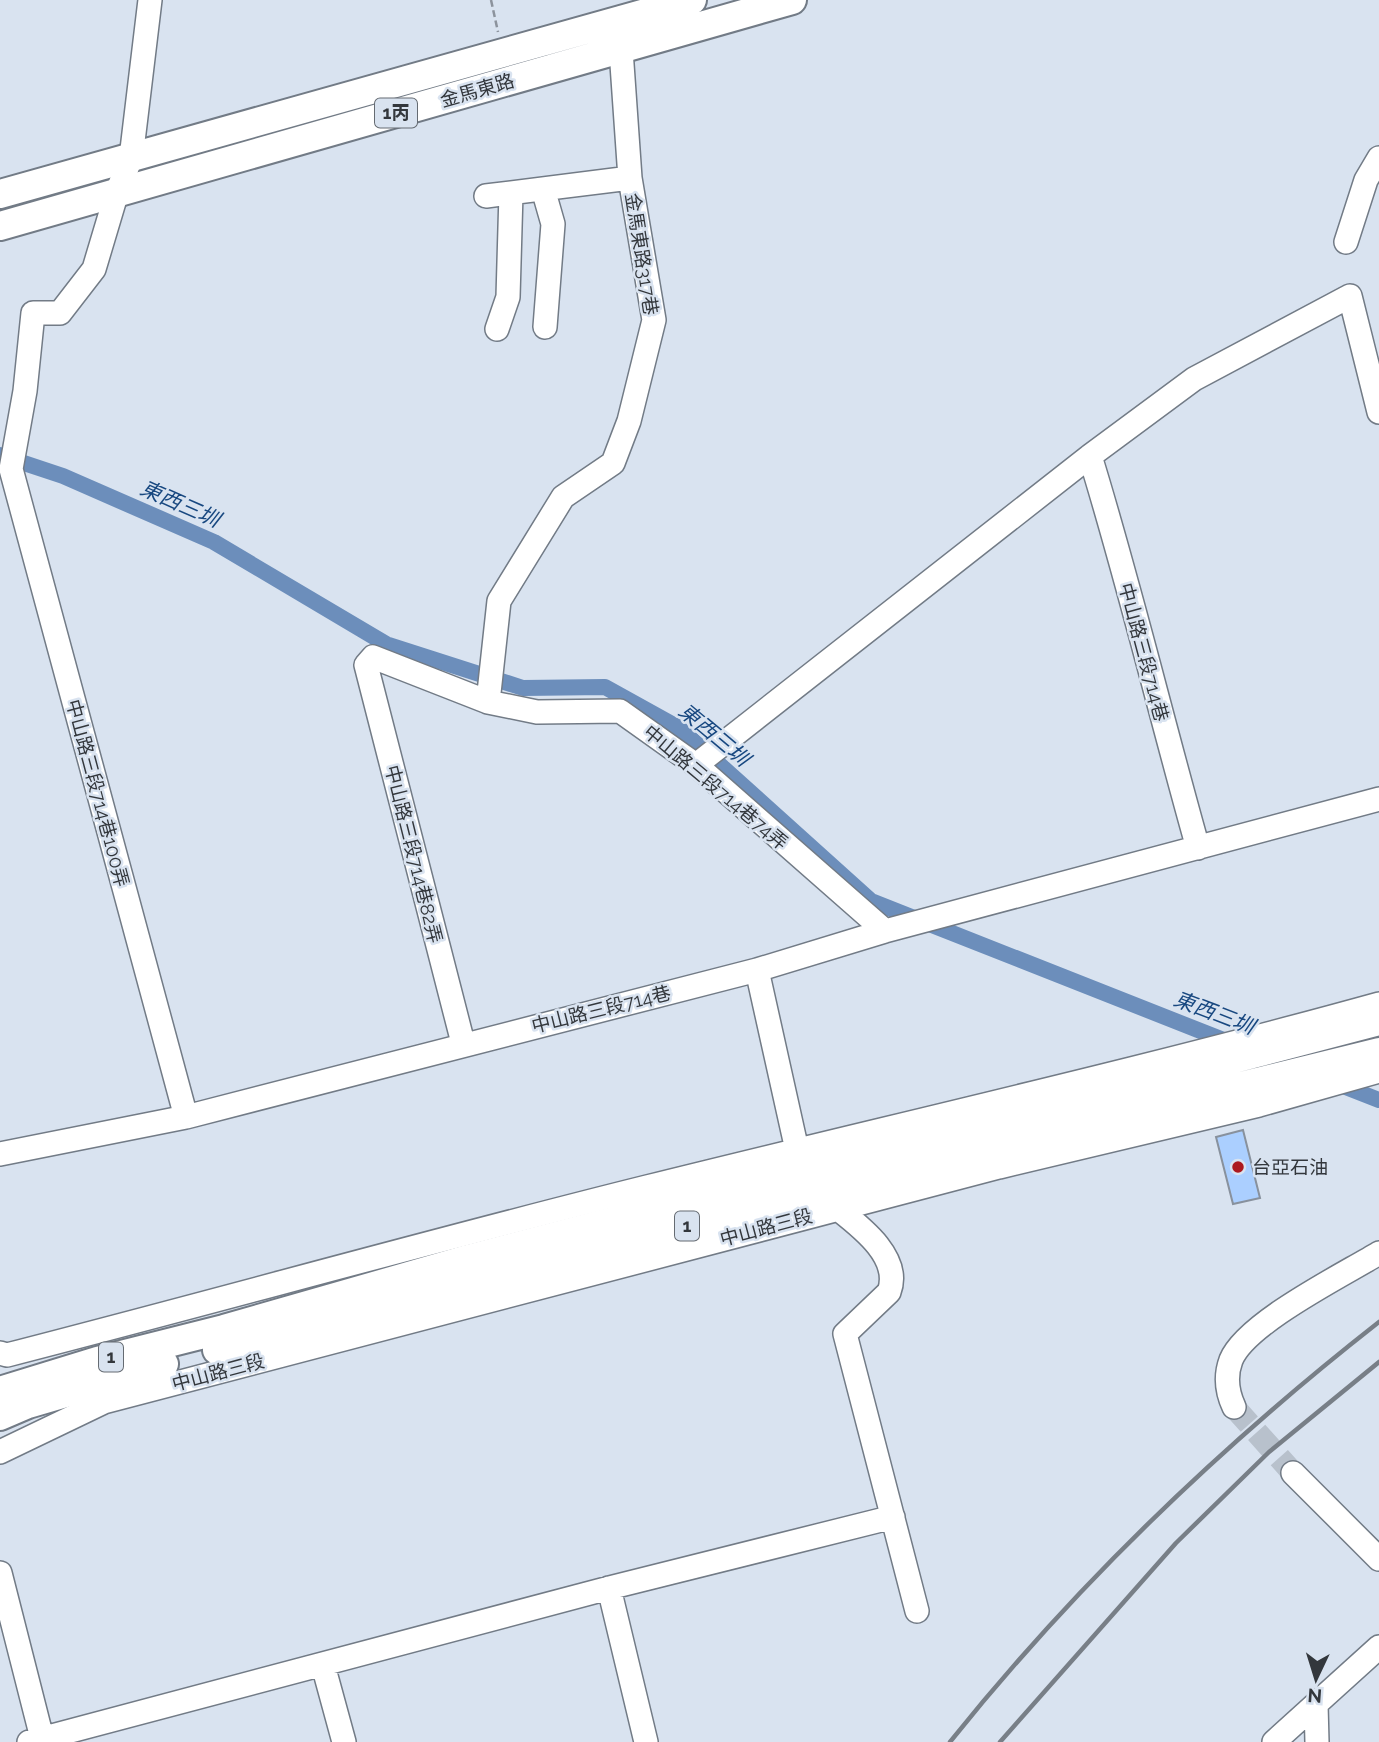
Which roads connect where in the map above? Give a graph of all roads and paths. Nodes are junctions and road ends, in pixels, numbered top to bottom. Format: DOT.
graph roads {
  1 [pos="150,0"];
  2 [pos="491,0"];
  3 [pos="692,0"];
  4 [pos="775,2"];
  5 [pos="621,50"];
  6 [pos="503,52"];
  7 [pos="131,158"];
  8 [pos="1379,158"];
  9 [pos="630,178"];
  10 [pos="543,189"];
  11 [pos="117,192"];
  12 [pos="511,193"];
  13 [pos="0,194"];
  14 [pos="486,196"];
  15 [pos="0,226"];
  16 [pos="1346,242"];
  17 [pos="545,327"];
  18 [pos="497,329"];
  19 [pos="1379,412"];
  20 [pos="1090,456"];
  21 [pos="366,665"];
  22 [pos="488,702"];
  23 [pos="695,765"];
  24 [pos="1379,799"];
  25 [pos="1198,848"];
  26 [pos="886,931"];
  27 [pos="757,970"];
  28 [pos="1379,1004"];
  29 [pos="1379,1021"];
  30 [pos="463,1043"];
  31 [pos="1379,1052"];
  32 [pos="1379,1071"];
  33 [pos="186,1117"];
  34 [pos="990,1136"];
  35 [pos="797,1150"];
  36 [pos="0,1154"];
  37 [pos="838,1209"];
  38 [pos="1379,1252"];
  39 [pos="475,1291"];
  40 [pos="298,1292"];
  41 [pos="236,1296"];
  42 [pos="271,1298"];
  43 [pos="225,1329"];
  44 [pos="0,1353"];
  45 [pos="143,1380"];
  46 [pos="0,1391"];
  47 [pos="1234,1407"];
  48 [pos="0,1416"];
  49 [pos="0,1452"];
  50 [pos="0,1469"];
  51 [pos="1293,1473"];
  52 [pos="893,1517"];
  53 [pos="1379,1559"];
  54 [pos="0,1573"];
  55 [pos="609,1588"];
  56 [pos="917,1611"];
  57 [pos="1379,1647"];
  58 [pos="323,1665"];
  59 [pos="1316,1704"];
  60 [pos="38,1741"];
  61 [pos="344,1742"];
  62 [pos="646,1742"];
  63 [pos="1274,1742"];
  64 [pos="1317,1742"];
  1 -- 7 [label="street, 中山路三段714巷100弄"];
  2 -- 6 [label="path"];
  3 -- 6 [label="main road, 金馬東路 / 1丙"];
  4 -- 5 [label="main road, 金馬東路 / 1丙"];
  5 -- 9 [label="street, 金馬東路317巷"];
  5 -- 11 [label="main road, 金馬東路 / 1丙"];
  6 -- 7 [label="main road, 金馬東路 / 1丙"];
  7 -- 11 [label="street, 中山路三段714巷100弄"];
  7 -- 13 [label="main road, 金馬東路 / 1丙"];
  8 -- 16 [label="street"];
  9 -- 10 [label="street"];
  9 -- 22 [label="street, 金馬東路317巷"];
  10 -- 12 [label="street"];
  10 -- 17 [label="street"];
  11 -- 15 [label="main road, 金馬東路 / 1丙"];
  11 -- 33 [label="street, 中山路三段714巷100弄"];
  12 -- 14 [label="street"];
  12 -- 18 [label="street"];
  19 -- 20 [label="street"];
  20 -- 23 [label="street"];
  20 -- 25 [label="street, 中山路三段714巷"];
  21 -- 22 [label="street, 中山路三段714巷74弄"];
  21 -- 30 [label="street, 中山路三段714巷82弄"];
  22 -- 23 [label="street, 中山路三段714巷74弄"];
  23 -- 26 [label="street, 中山路三段714巷74弄"];
  24 -- 25 [label="street, 中山路三段714巷"];
  25 -- 26 [label="street, 中山路三段714巷"];
  26 -- 27 [label="street, 中山路三段714巷"];
  27 -- 30 [label="street, 中山路三段714巷"];
  27 -- 35 [label="street"];
  28 -- 34 [label="street, 中山路三段 / 1"];
  29 -- 34 [label="main road, 中山路三段 / 1"];
  30 -- 33 [label="street, 中山路三段714巷"];
  31 -- 34 [label="main road, 中山路三段 / 1"];
  32 -- 34 [label="street, 中山路三段 / 1"];
  33 -- 36 [label="street, 中山路三段714巷"];
  34 -- 35 [label="street, 中山路三段 / 1"];
  34 -- 37 [label="street, 中山路三段 / 1"];
  34 -- 39 [label="main road, 中山路三段 / 1"];
  34 -- 40 [label="main road, 中山路三段 / 1"];
  35 -- 40 [label="street, 中山路三段 / 1"];
  37 -- 39 [label="street, 中山路三段 / 1"];
  37 -- 52 [label="street"];
  38 -- 47 [label="street"];
  39 -- 45 [label="main road, 中山路三段 / 1"];
  39 -- 45 [label="street, 中山路三段 / 1"];
  40 -- 41 [label="street, 1"];
  40 -- 42 [label="street"];
  40 -- 43 [label="main road, 中山路三段 / 1"];
  41 -- 42 [label="street"];
  41 -- 44 [label="street, 1"];
  42 -- 43 [label="street"];
  43 -- 46 [label="main road, 1"];
  45 -- 48 [label="main road, 中山路三段 / 1"];
  45 -- 49 [label="street, 中山路三段"];
  45 -- 50 [label="street"];
  51 -- 53 [label="street"];
  52 -- 55 [label="street"];
  52 -- 56 [label="street"];
  54 -- 60 [label="street"];
  55 -- 58 [label="street"];
  55 -- 62 [label="street"];
  57 -- 59 [label="street"];
  58 -- 60 [label="street"];
  58 -- 61 [label="street"];
  59 -- 63 [label="street"];
  59 -- 64 [label="street"];
}
